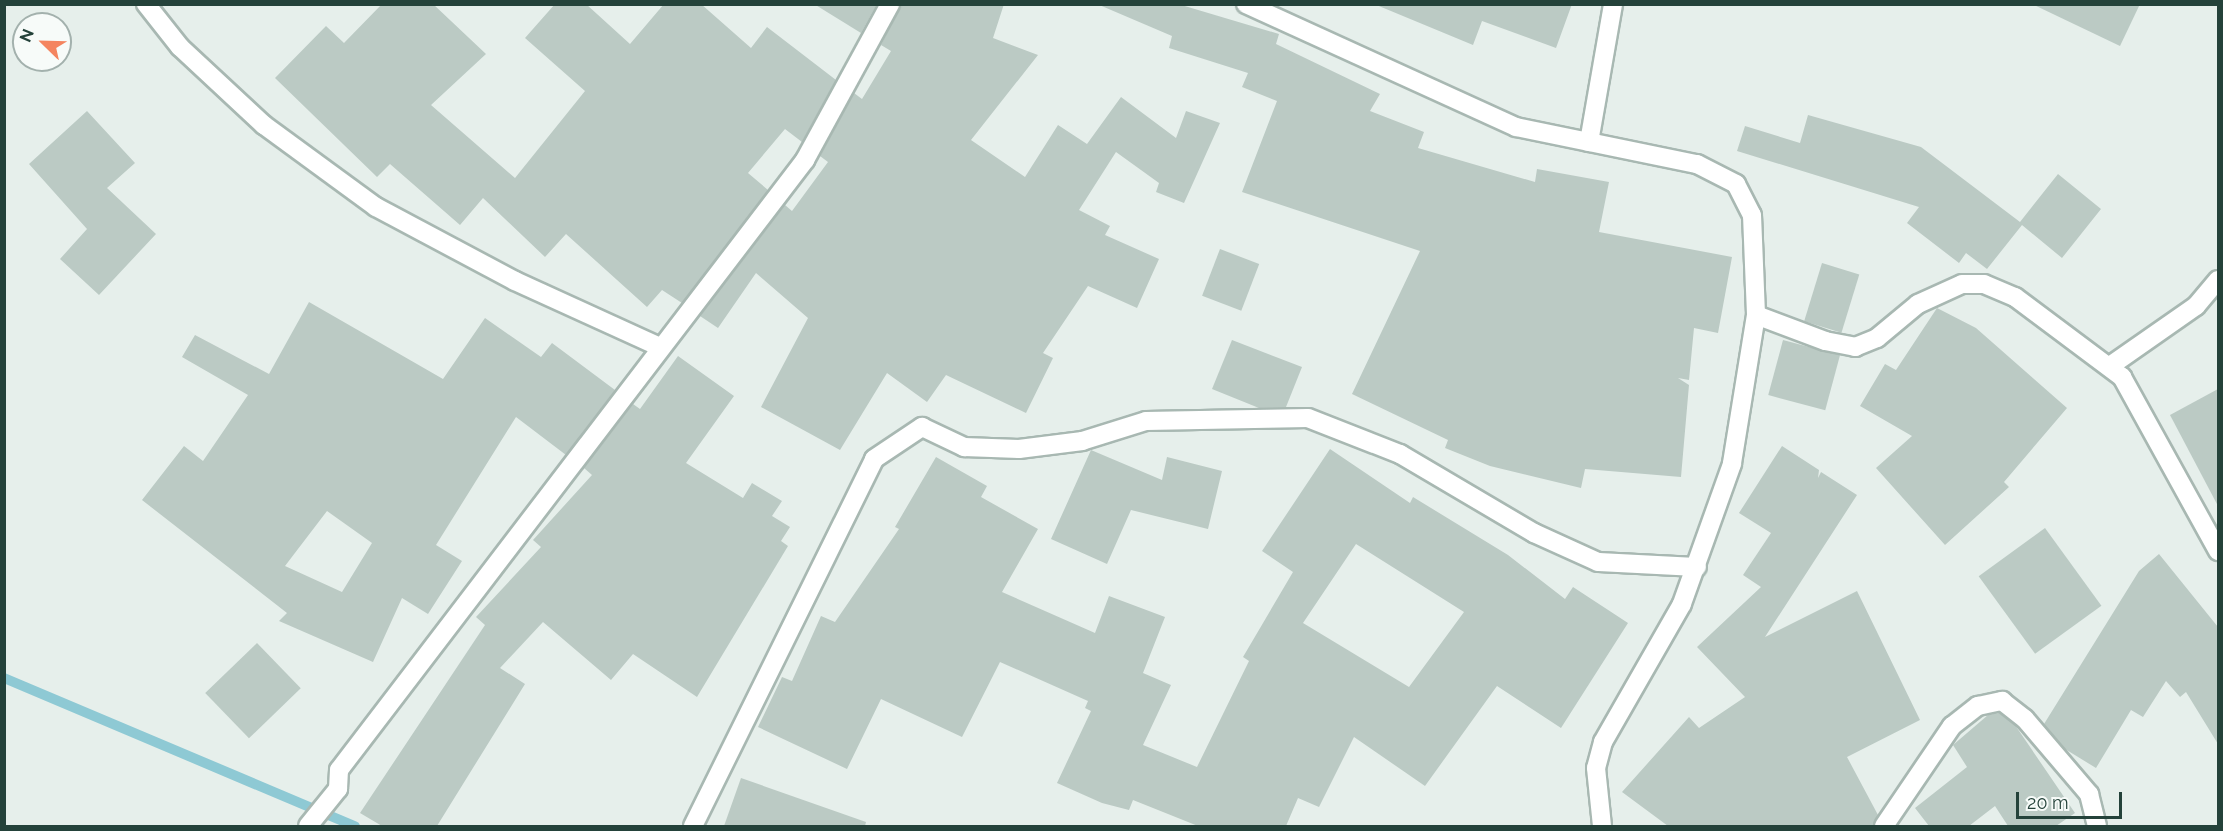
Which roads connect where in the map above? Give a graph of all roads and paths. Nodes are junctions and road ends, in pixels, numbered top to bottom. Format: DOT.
graph roads {
  1 [pos="146,4"];
  2 [pos="890,4"];
  3 [pos="1246,4"];
  4 [pos="1613,4"];
  5 [pos="1589,142"];
  6 [pos="2218,280"];
  7 [pos="1756,315"];
  8 [pos="660,347"];
  9 [pos="2109,366"];
  10 [pos="2218,551"];
  11 [pos="1697,567"];
  12 [pos="308,826"];
  13 [pos="693,826"];
  14 [pos="1602,826"];
  15 [pos="1884,826"];
  16 [pos="2097,826"];
  1 -- 8 [label="street"];
  2 -- 8 [label="street"];
  3 -- 5 [label="street"];
  4 -- 5 [label="street"];
  5 -- 7 [label="street"];
  6 -- 9 [label="street"];
  7 -- 9 [label="street"];
  7 -- 11 [label="street"];
  8 -- 12 [label="street"];
  9 -- 10 [label="street"];
  11 -- 13 [label="street"];
  11 -- 14 [label="street"];
  15 -- 16 [label="street"];
}
